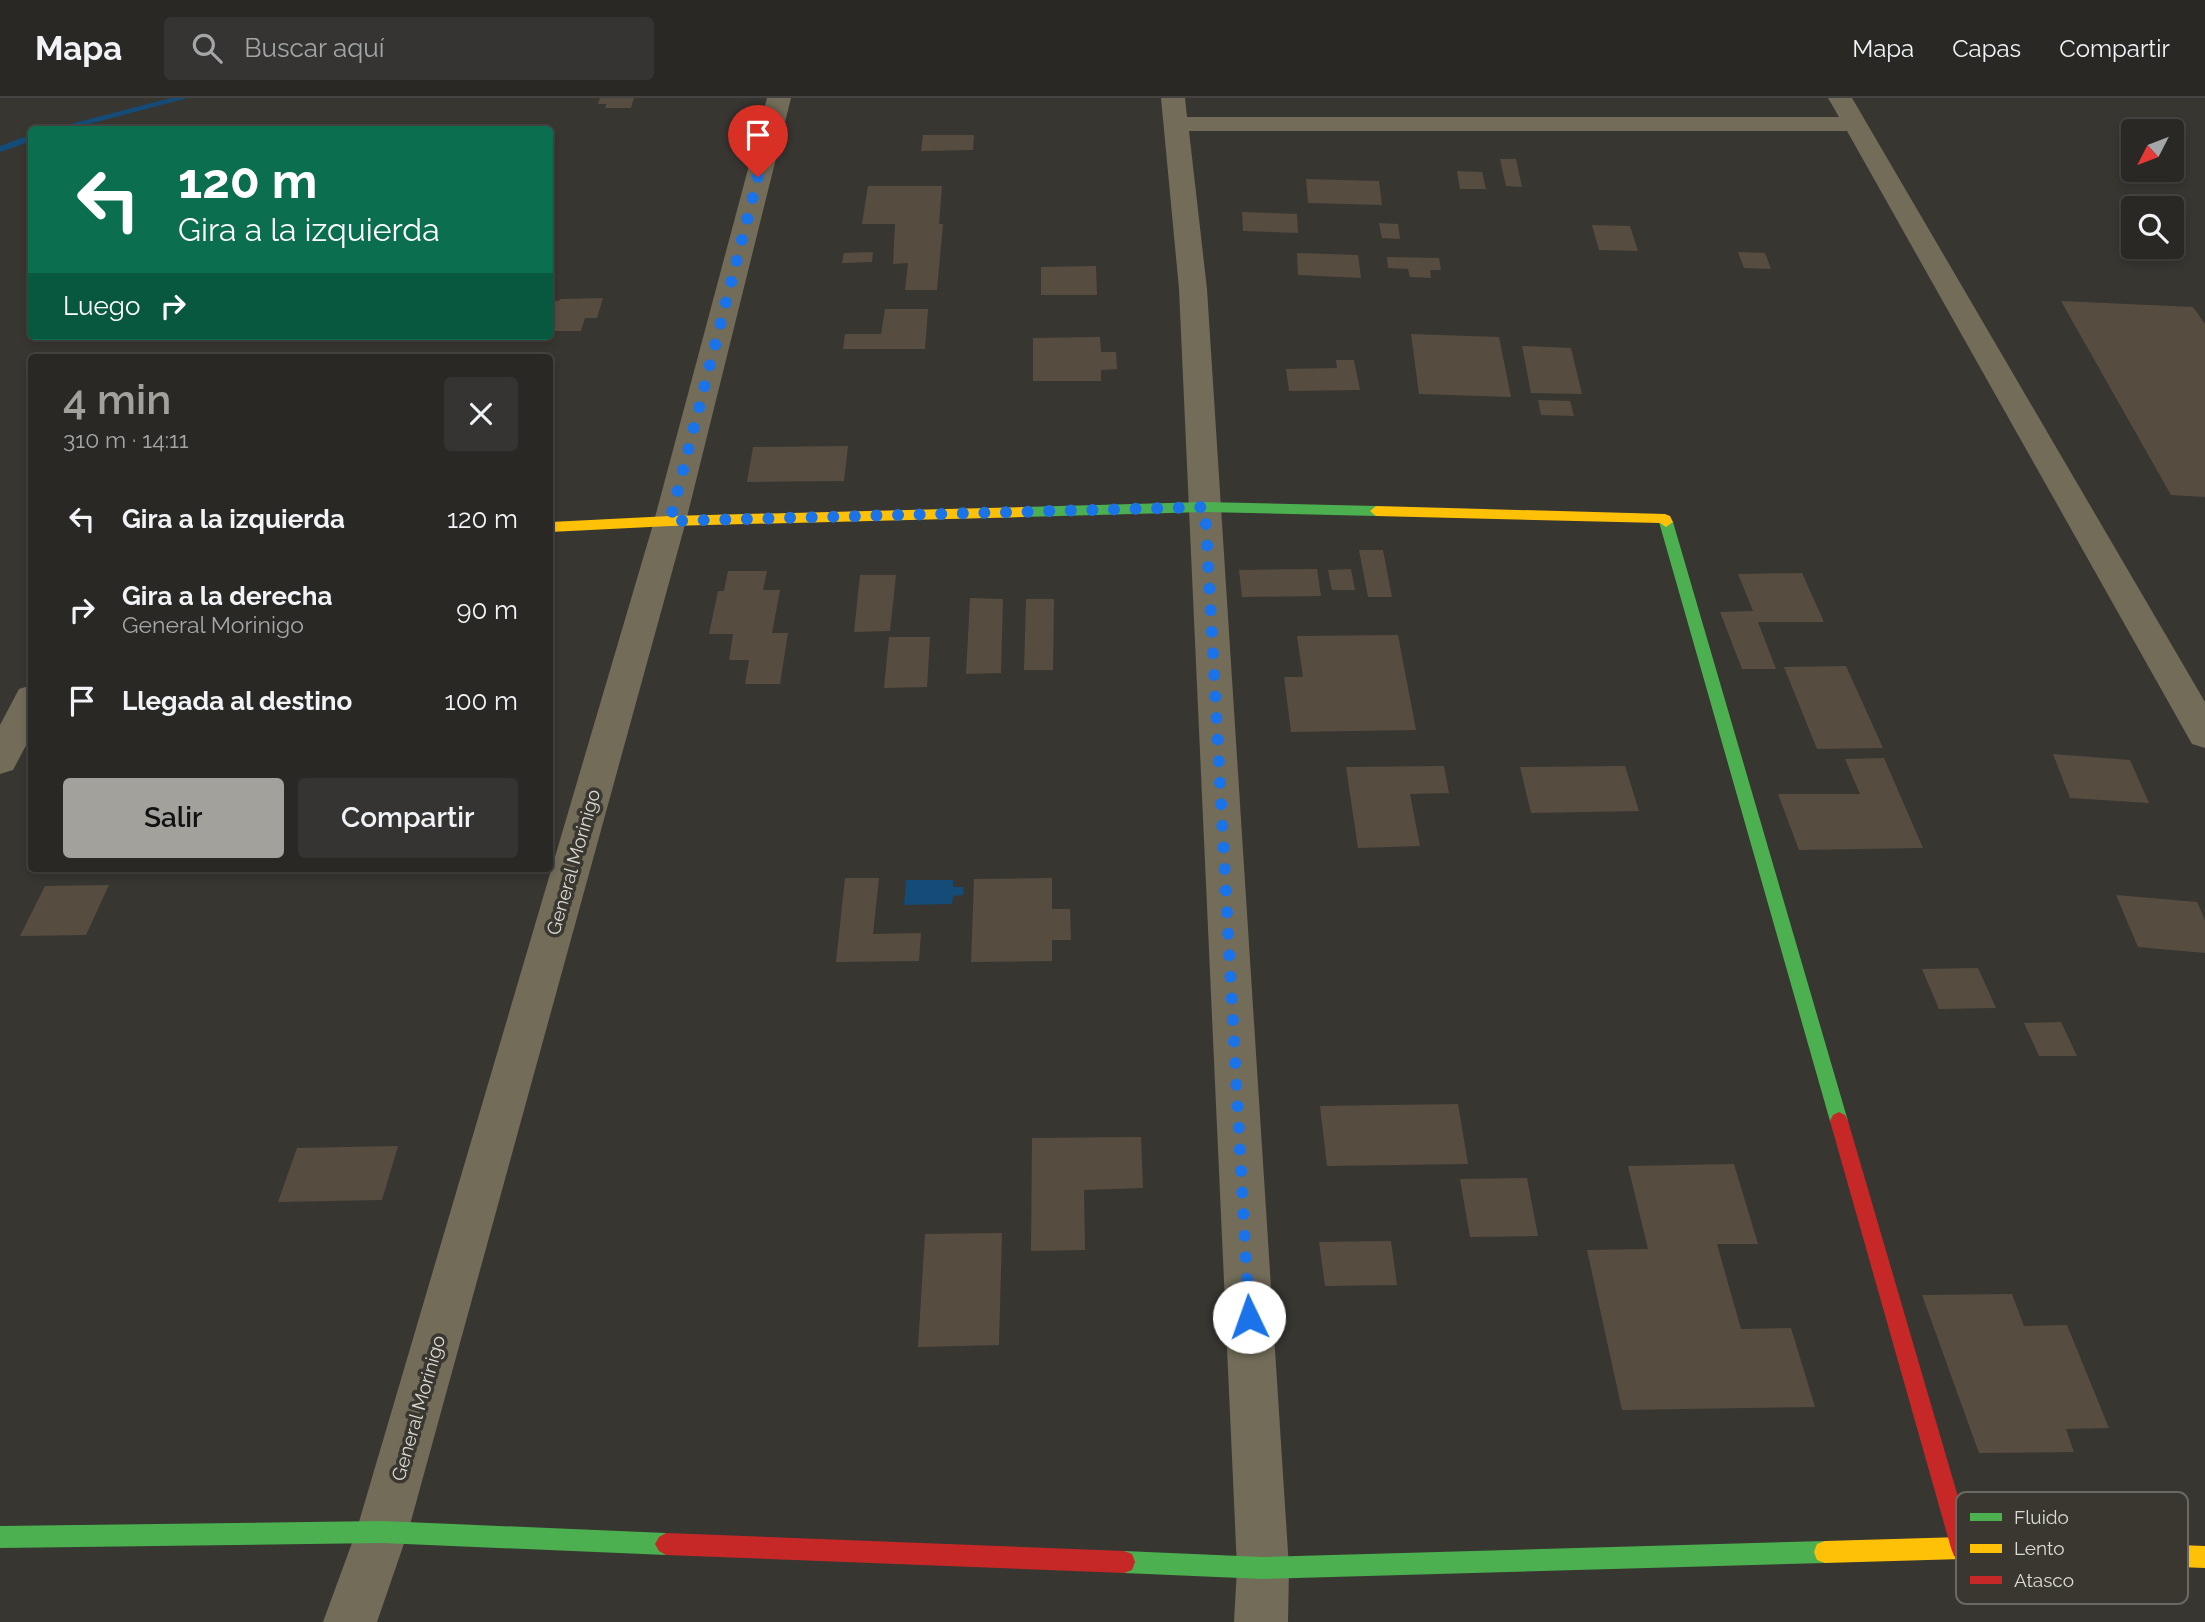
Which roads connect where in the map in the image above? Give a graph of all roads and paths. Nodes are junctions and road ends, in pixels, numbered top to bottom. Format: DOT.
graph roads {
  1 [pos="779,98"];
  2 [pos="1840,98"];
  3 [pos="1175,111"];
  4 [pos="1856,124"];
  5 [pos="1205,507"];
  6 [pos="670,521"];
  7 [pos="553,527"];
  8 [pos="28,707"];
  9 [pos="2205,734"];
  10 [pos="0,760"];
  11 [pos="1956,1527"];
  12 [pos="382,1532"];
  13 [pos="0,1537"];
  14 [pos="1956,1548"];
  15 [pos="1263,1568"];
  16 [pos="350,1622"];
  17 [pos="1261,1622"];
  1 -- 6 [label="street, General Morinigo"];
  2 -- 4 [label="street"];
  3 -- 4 [label="street"];
  3 -- 5 [label="street"];
  4 -- 9 [label="street"];
  5 -- 6 [label="street"];
  5 -- 11 [label="street"];
  5 -- 15 [label="street"];
  6 -- 7 [label="street"];
  6 -- 12 [label="street, General Morinigo"];
  8 -- 10 [label="street"];
  12 -- 13 [label="street"];
  12 -- 15 [label="street"];
  12 -- 16 [label="street, General Morinigo"];
  14 -- 15 [label="street"];
  15 -- 17 [label="street"];
}
